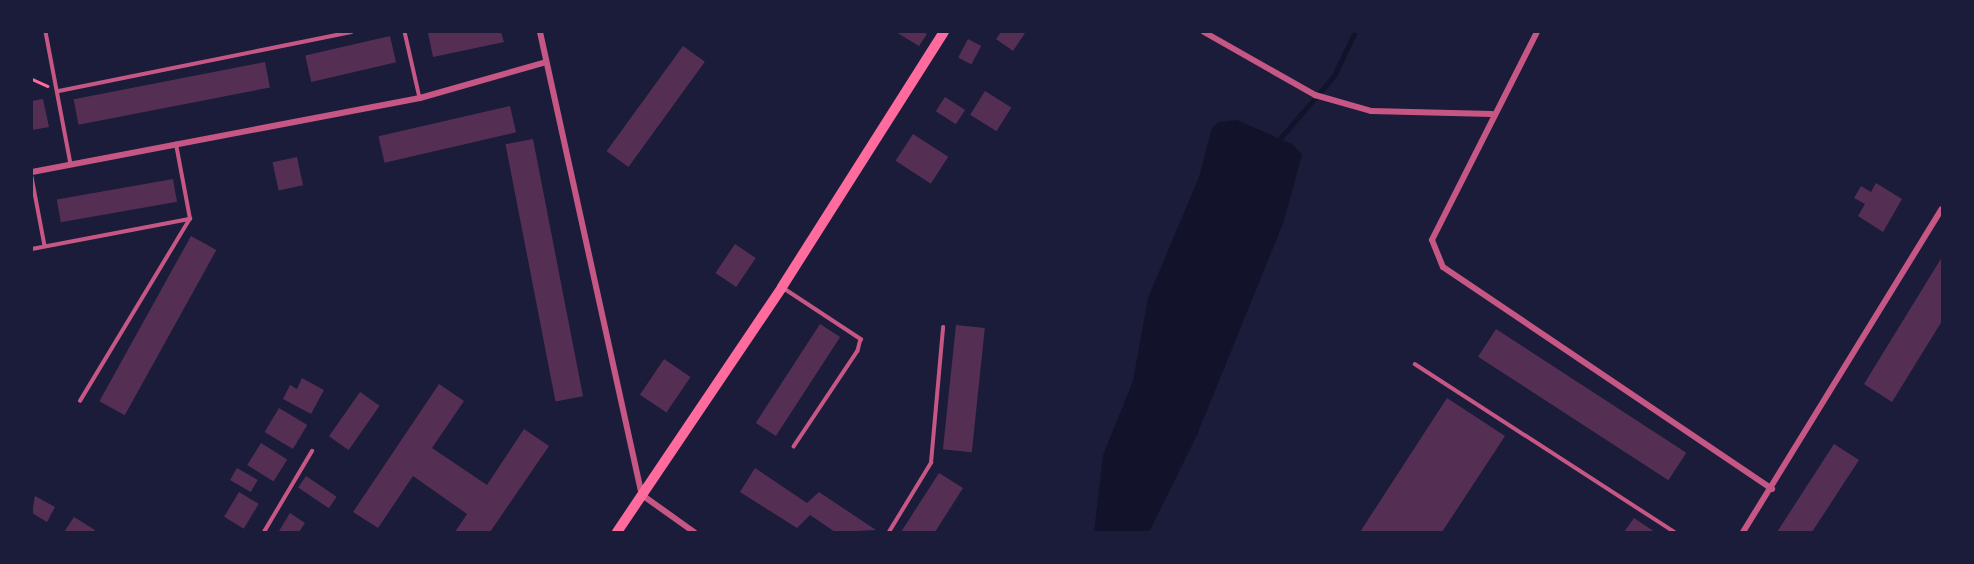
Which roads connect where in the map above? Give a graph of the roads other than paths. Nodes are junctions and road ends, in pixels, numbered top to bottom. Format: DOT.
graph roads {
  1 [pos="46,32"];
  2 [pos="351,32"];
  3 [pos="405,32"];
  4 [pos="540,32"];
  5 [pos="944,32"];
  6 [pos="1204,32"];
  7 [pos="1537,32"];
  8 [pos="546,62"];
  9 [pos="59,91"];
  10 [pos="420,98"];
  11 [pos="1492,114"];
  12 [pos="176,144"];
  13 [pos="71,164"];
  14 [pos="32,175"];
  15 [pos="1942,209"];
  16 [pos="190,219"];
  17 [pos="45,246"];
  18 [pos="32,249"];
  19 [pos="782,287"];
  20 [pos="943,328"];
  21 [pos="1415,364"];
  22 [pos="80,401"];
  23 [pos="794,447"];
  24 [pos="312,451"];
  25 [pos="1772,489"];
  26 [pos="642,495"];
  27 [pos="264,533"];
  28 [pos="617,533"];
  29 [pos="694,533"];
  30 [pos="889,533"];
  31 [pos="1675,533"];
  32 [pos="1743,533"];
  1 -- 9 [label="lane"];
  2 -- 9 [label="lane"];
  3 -- 10 [label="lane"];
  4 -- 8 [label="street"];
  5 -- 19 [label="main road"];
  6 -- 11 [label="street"];
  7 -- 11 [label="street"];
  8 -- 10 [label="street"];
  8 -- 26 [label="street"];
  9 -- 13 [label="lane"];
  10 -- 12 [label="street"];
  11 -- 25 [label="street"];
  12 -- 13 [label="street"];
  12 -- 16 [label="lane"];
  13 -- 14 [label="street"];
  14 -- 17 [label="lane"];
  15 -- 25 [label="street"];
  16 -- 17 [label="lane"];
  16 -- 22 [label="lane"];
  17 -- 18 [label="lane"];
  19 -- 23 [label="lane"];
  19 -- 26 [label="main road"];
  20 -- 30 [label="lane"];
  21 -- 31 [label="lane"];
  24 -- 27 [label="lane"];
  25 -- 32 [label="street"];
  26 -- 28 [label="main road"];
  26 -- 29 [label="street"];
}
